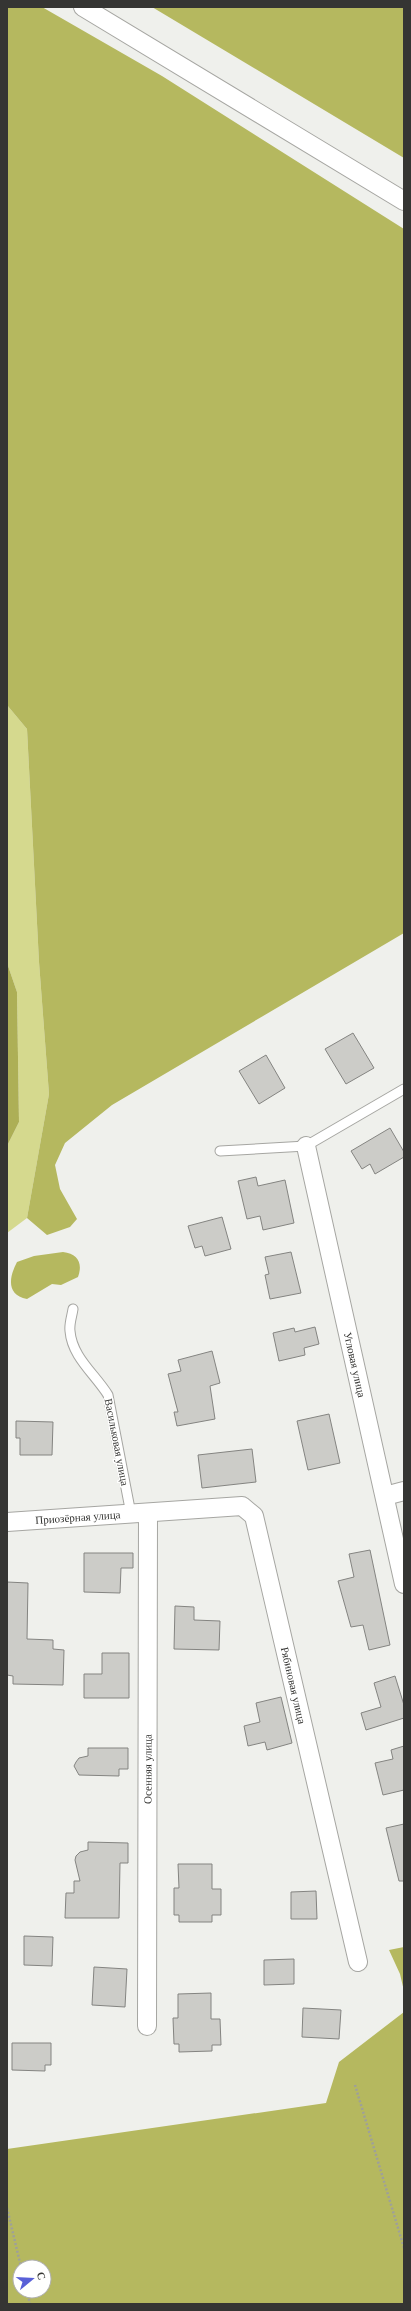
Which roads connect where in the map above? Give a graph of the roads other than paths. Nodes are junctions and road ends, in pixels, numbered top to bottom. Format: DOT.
graph roads {
  1 [pos="83,7"];
  2 [pos="404,201"];
  3 [pos="404,1089"];
  4 [pos="306,1146"];
  5 [pos="220,1151"];
  6 [pos="73,1309"];
  7 [pos="404,1491"];
  8 [pos="385,1496"];
  9 [pos="139,1513"];
  10 [pos="7,1522"];
  11 [pos="404,1584"];
  12 [pos="358,1962"];
  13 [pos="147,2026"];
  1 -- 2 [label="street"];
  3 -- 4 [label="lane"];
  4 -- 5 [label="lane"];
  4 -- 8 [label="street, Угловая улица"];
  6 -- 9 [label="lane, Васильковая улица"];
  7 -- 8 [label="street"];
  8 -- 11 [label="street, Угловая улица"];
  9 -- 10 [label="street, Приозёрная улица"];
  9 -- 12 [label="street, Рябиновая улица"];
  9 -- 13 [label="street, Осенняя улица"];
}
